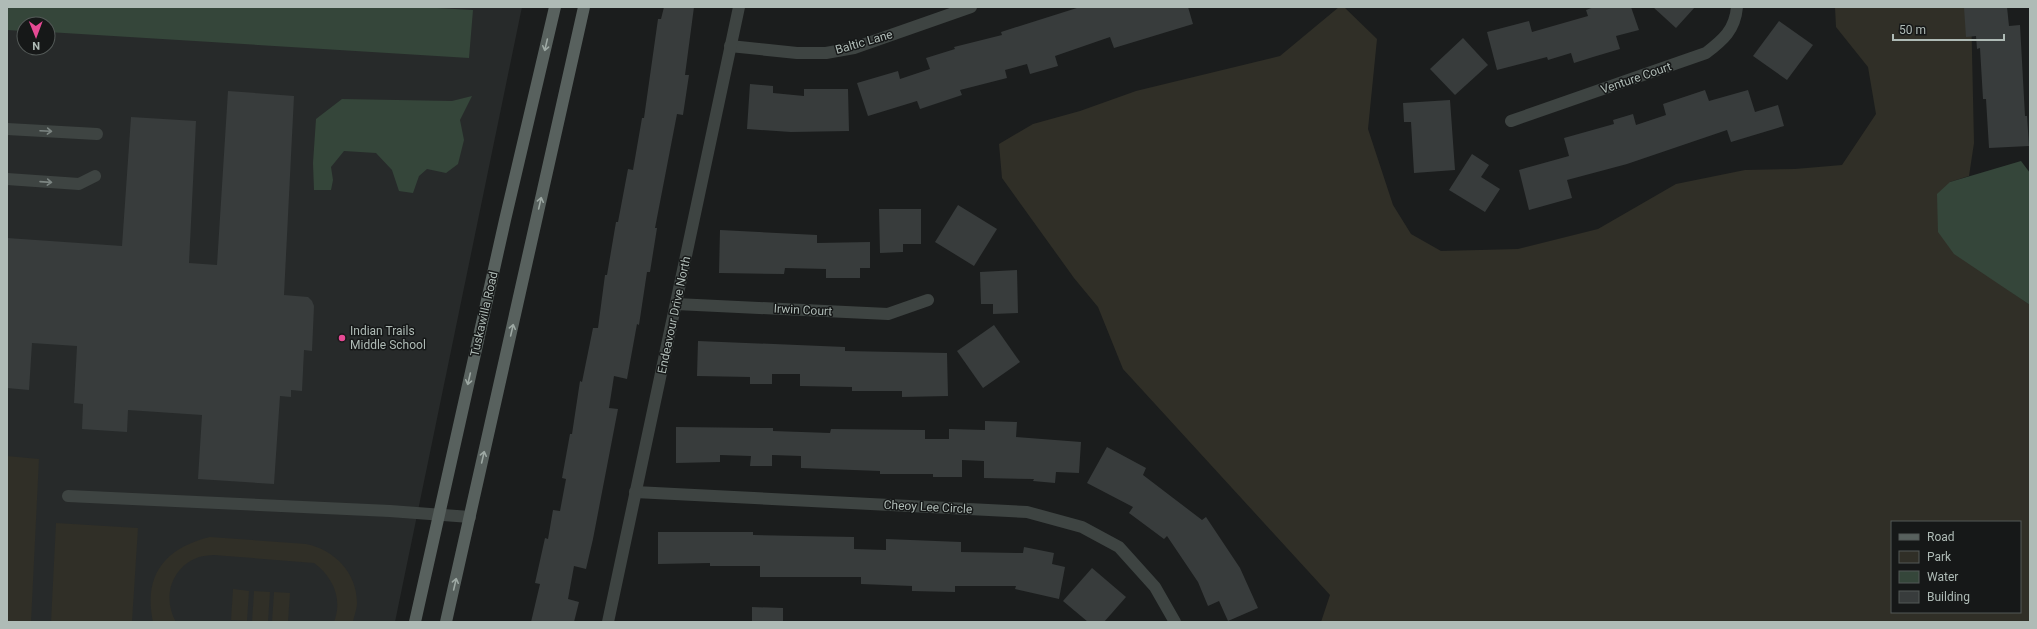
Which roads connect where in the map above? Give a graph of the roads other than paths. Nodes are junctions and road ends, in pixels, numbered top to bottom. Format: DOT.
graph roads {
  1 [pos="555,7"];
  2 [pos="584,7"];
  3 [pos="739,7"];
  4 [pos="971,7"];
  5 [pos="1737,7"];
  6 [pos="730,46"];
  7 [pos="1511,121"];
  8 [pos="7,129"];
  9 [pos="97,134"];
  10 [pos="95,176"];
  11 [pos="7,179"];
  12 [pos="928,300"];
  13 [pos="676,304"];
  14 [pos="635,492"];
  15 [pos="68,496"];
  16 [pos="438,515"];
  17 [pos="470,517"];
  18 [pos="415,622"];
  19 [pos="446,622"];
  20 [pos="608,622"];
  21 [pos="1175,622"];
  1 -- 16 [label="main road, Tuskawilla Road, one-way"];
  17 -- 2 [label="main road, one-way"];
  3 -- 6 [label="street, Endeavour Drive North"];
  4 -- 6 [label="street, Baltic Lane"];
  5 -- 7 [label="street, Venture Court"];
  6 -- 13 [label="street, Endeavour Drive North"];
  8 -- 9 [label="street, one-way"];
  11 -- 10 [label="street, one-way"];
  12 -- 13 [label="street, Irwin Court"];
  13 -- 14 [label="street, Endeavour Drive North"];
  14 -- 20 [label="street, Endeavour Drive North"];
  14 -- 21 [label="street, Cheoy Lee Circle"];
  15 -- 16 [label="street"];
  16 -- 17 [label="street"];
  16 -- 18 [label="main road, Tuskawilla Road"];
  19 -- 17 [label="main road, one-way"];
}
